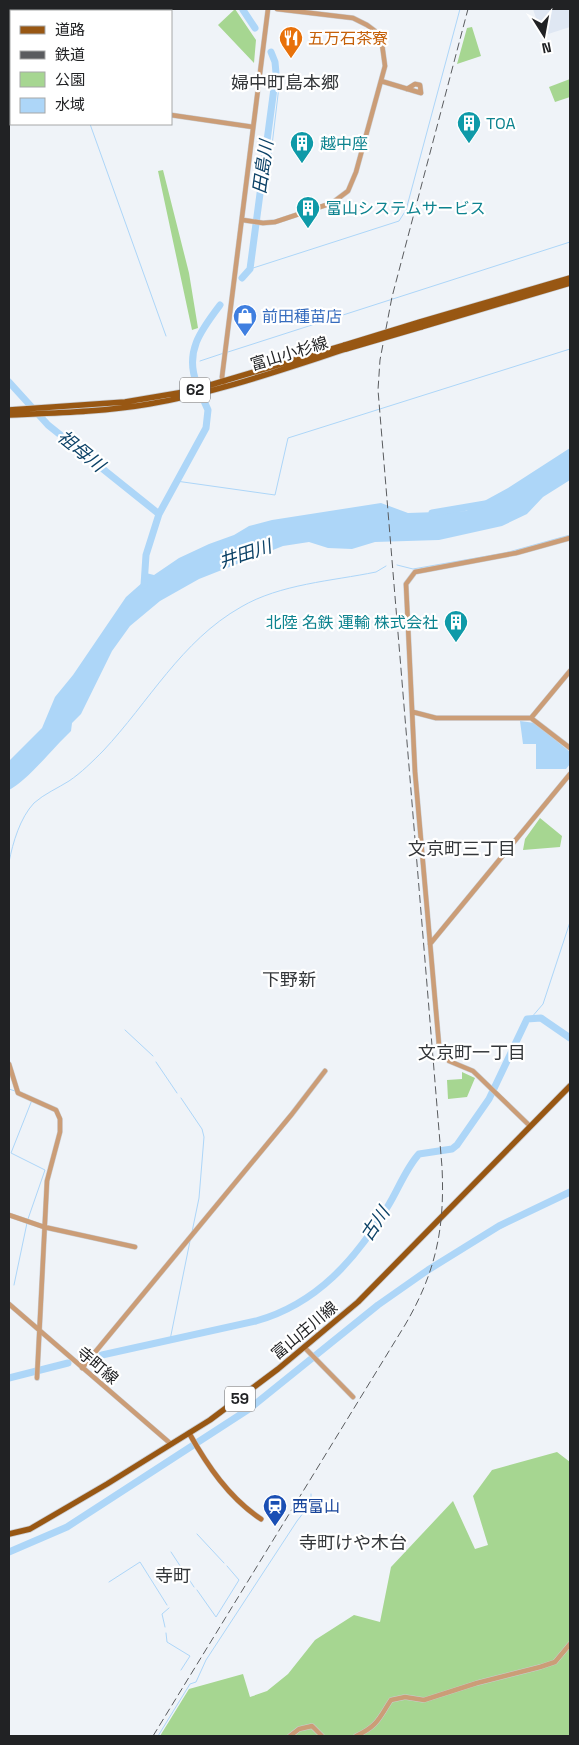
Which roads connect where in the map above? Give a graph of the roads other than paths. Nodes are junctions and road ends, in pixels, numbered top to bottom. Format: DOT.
graph roads {
  1 [pos="268,9"];
  2 [pos="277,9"];
  3 [pos="381,81"];
  4 [pos="407,89"];
  5 [pos="172,115"];
  6 [pos="253,128"];
  7 [pos="243,220"];
  8 [pos="570,278"];
  9 [pos="570,283"];
  10 [pos="421,324"];
  11 [pos="225,384"];
  12 [pos="9,410"];
  13 [pos="31,412"];
  14 [pos="9,415"];
  15 [pos="570,538"];
  16 [pos="570,671"];
  17 [pos="413,712"];
  18 [pos="532,718"];
  19 [pos="570,748"];
  20 [pos="570,774"];
  21 [pos="430,944"];
  22 [pos="9,1064"];
  23 [pos="324,1071"];
  24 [pos="570,1086"];
  25 [pos="530,1126"];
  26 [pos="9,1215"];
  27 [pos="44,1227"];
  28 [pos="135,1247"];
  29 [pos="9,1304"];
  30 [pos="39,1331"];
  31 [pos="304,1347"];
  32 [pos="82,1368"];
  33 [pos="37,1378"];
  34 [pos="353,1396"];
  35 [pos="189,1433"];
  36 [pos="171,1444"];
  37 [pos="261,1519"];
  38 [pos="9,1534"];
  39 [pos="570,1644"];
  40 [pos="290,1736"];
  41 [pos="322,1736"];
  42 [pos="356,1736"];
  1 -- 6 [label="street"];
  2 -- 3 [label="street"];
  3 -- 4 [label="street"];
  3 -- 7 [label="street"];
  5 -- 6 [label="street"];
  6 -- 7 [label="street"];
  7 -- 11 [label="street"];
  8 -- 10 [label="main road, 富山小杉線 / 62"];
  9 -- 10 [label="main road, 富山小杉線 / 62"];
  10 -- 11 [label="main road, 富山小杉線 / 62, bridge"];
  11 -- 13 [label="main road, 富山小杉線 / 62"];
  12 -- 13 [label="main road, 富山小杉線 / 62"];
  13 -- 14 [label="main road, 富山小杉線 / 62"];
  15 -- 17 [label="street"];
  16 -- 18 [label="street"];
  17 -- 18 [label="street"];
  17 -- 21 [label="street"];
  18 -- 19 [label="street"];
  20 -- 21 [label="street"];
  21 -- 25 [label="street"];
  22 -- 27 [label="street"];
  23 -- 32 [label="street"];
  24 -- 25 [label="main road, 富山庄川線 / 59"];
  25 -- 31 [label="main road, 富山庄川線 / 59"];
  26 -- 27 [label="street"];
  27 -- 28 [label="street"];
  27 -- 30 [label="street"];
  29 -- 30 [label="street, 寺町線"];
  30 -- 32 [label="street, 寺町線"];
  30 -- 33 [label="street"];
  31 -- 34 [label="street"];
  31 -- 35 [label="main road, 富山庄川線 / 59"];
  32 -- 36 [label="street, 寺町線"];
  35 -- 36 [label="main road, 富山庄川線 / 59"];
  35 -- 37 [label="main road"];
  36 -- 38 [label="main road, 富山庄川線 / 59"];
  39 -- 42 [label="street"];
  40 -- 41 [label="street"];
}
